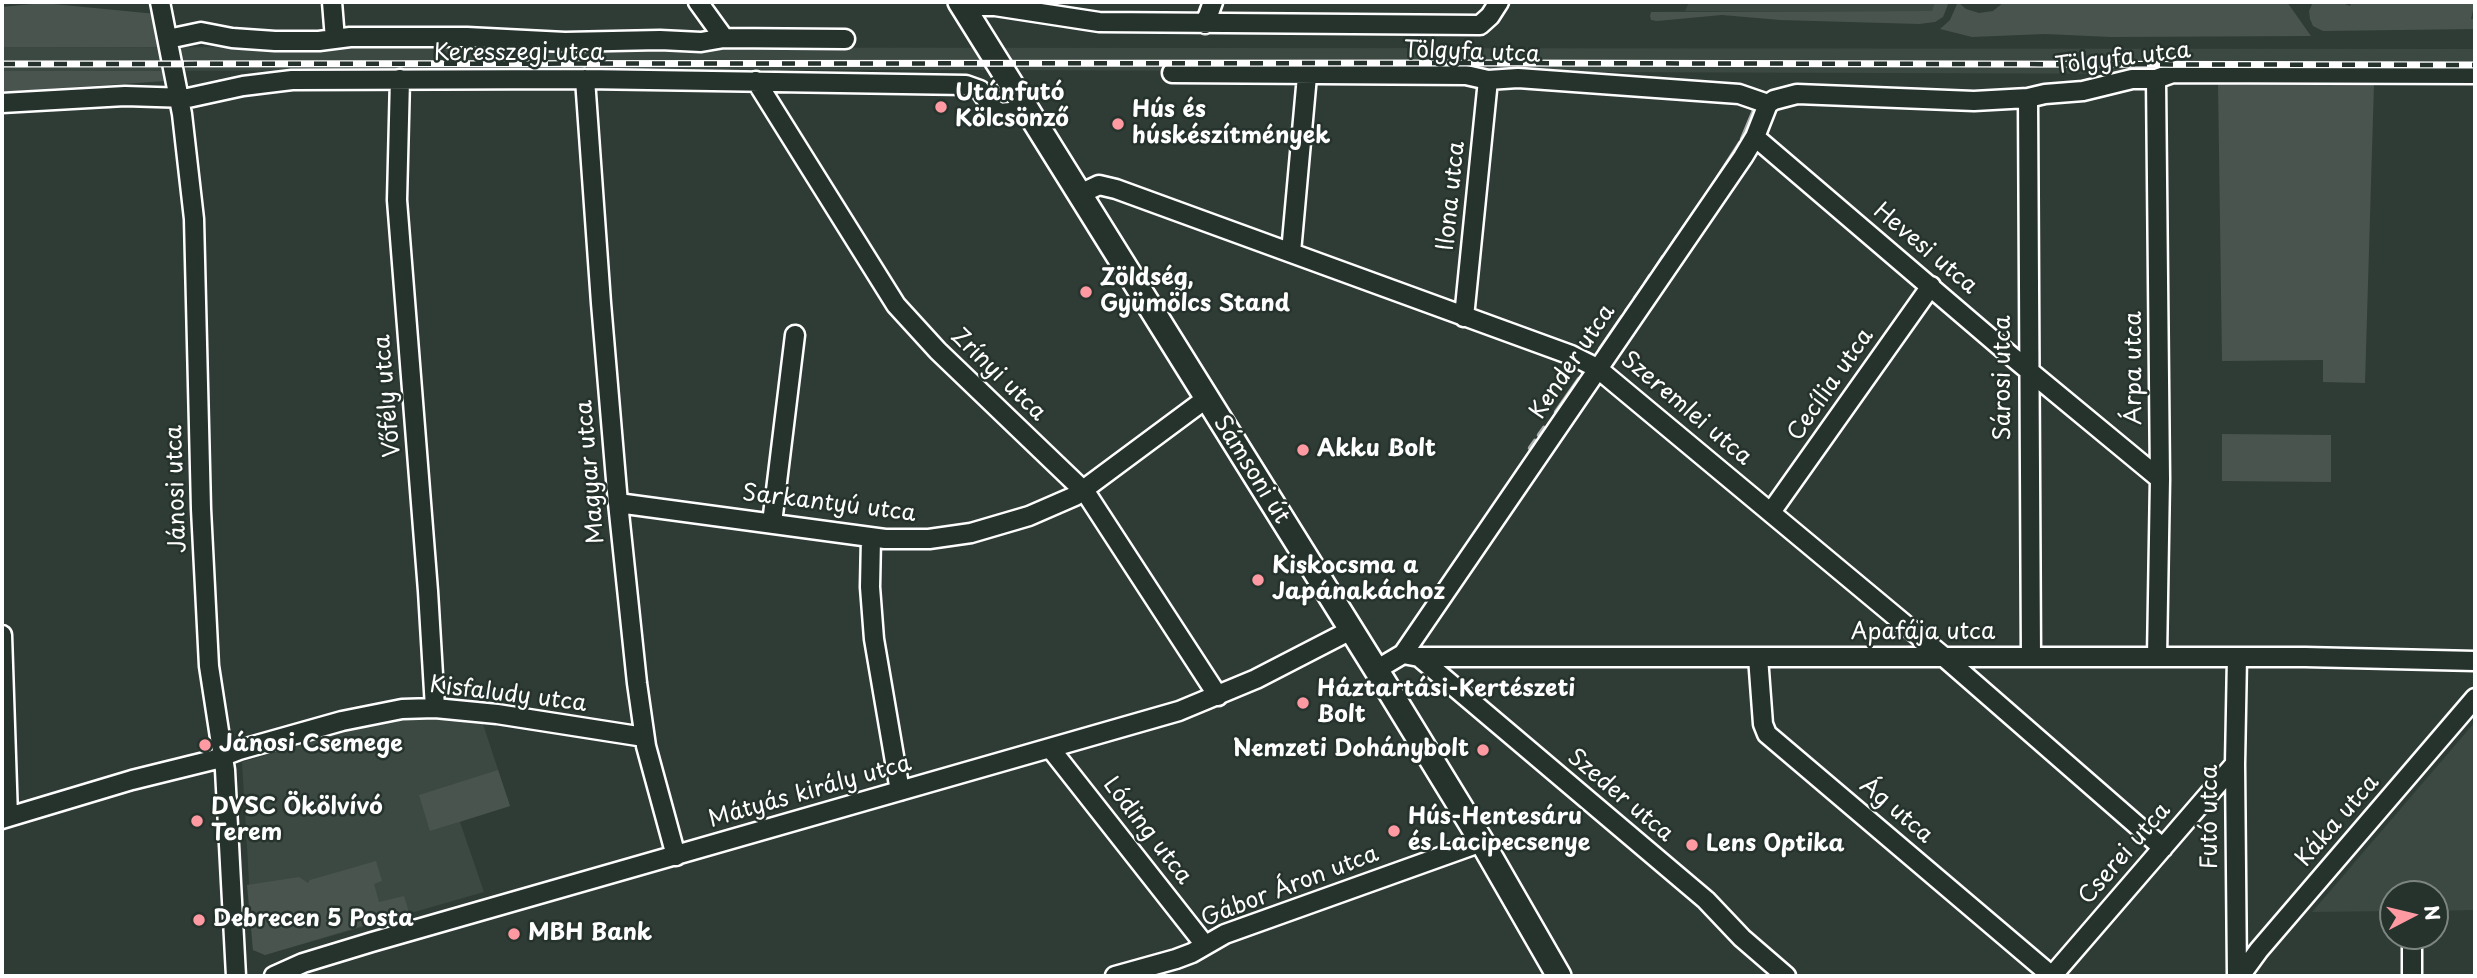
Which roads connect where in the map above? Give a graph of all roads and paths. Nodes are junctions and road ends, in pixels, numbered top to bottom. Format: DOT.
graph roads {
  1 [pos="160,2"];
  2 [pos="332,2"];
  3 [pos="698,2"];
  4 [pos="1213,2"];
  5 [pos="1499,2"];
  6 [pos="961,4"];
  7 [pos="1205,24"];
  8 [pos="168,38"];
  9 [pos="724,38"];
  10 [pos="335,39"];
  11 [pos="845,39"];
  12 [pos="1172,73"];
  13 [pos="2475,74"];
  14 [pos="1307,76"];
  15 [pos="400,79"];
  16 [pos="585,79"];
  17 [pos="2156,79"];
  18 [pos="1488,80"];
  19 [pos="756,81"];
  20 [pos="178,98"];
  21 [pos="2028,98"];
  22 [pos="1773,101"];
  23 [pos="2,103"];
  24 [pos="1025,106"];
  25 [pos="1755,137"];
  26 [pos="1080,194"];
  27 [pos="1290,252"];
  28 [pos="1931,286"];
  29 [pos="1464,317"];
  30 [pos="795,335"];
  31 [pos="1597,368"];
  32 [pos="2029,369"];
  33 [pos="1207,398"];
  34 [pos="2160,479"];
  35 [pos="1084,490"];
  36 [pos="618,503"];
  37 [pos="1771,512"];
  38 [pos="772,523"];
  39 [pos="871,538"];
  40 [pos="1351,630"];
  41 [pos="2,635"];
  42 [pos="1411,656"];
  43 [pos="1758,657"];
  44 [pos="1944,657"];
  45 [pos="2031,657"];
  46 [pos="2157,657"];
  47 [pos="2236,657"];
  48 [pos="2475,661"];
  49 [pos="1376,670"];
  50 [pos="1218,696"];
  51 [pos="2475,698"];
  52 [pos="435,708"];
  53 [pos="645,737"];
  54 [pos="1050,748"];
  55 [pos="223,757"];
  56 [pos="2235,764"];
  57 [pos="900,791"];
  58 [pos="5,818"];
  59 [pos="1482,842"];
  60 [pos="2163,848"];
  61 [pos="676,856"];
  62 [pos="1205,944"];
  63 [pos="2412,950"];
  64 [pos="236,976"];
  65 [pos="274,976"];
  66 [pos="1115,976"];
  67 [pos="1559,976"];
  68 [pos="1786,976"];
  69 [pos="2052,976"];
  70 [pos="2238,976"];
  71 [pos="2412,976"];
  1 -- 8 [label="street, Jánosi utca"];
  2 -- 10 [label="street"];
  3 -- 9 [label="street"];
  4 -- 7 [label="street"];
  5 -- 7 [label="street"];
  6 -- 7 [label="street"];
  6 -- 24 [label="main road, Sámsoni út"];
  8 -- 10 [label="street, Keresszegi utca"];
  8 -- 20 [label="street, Jánosi utca"];
  9 -- 10 [label="street, Keresszegi utca"];
  9 -- 11 [label="street, Keresszegi utca"];
  12 -- 14 [label="street, Tölgyfa utca"];
  13 -- 17 [label="street, Tölgyfa utca"];
  14 -- 18 [label="street, Tölgyfa utca"];
  14 -- 27 [label="street"];
  15 -- 16 [label="street, Keresszegi utca"];
  15 -- 20 [label="street, Keresszegi utca"];
  15 -- 52 [label="street, Vőfély utca"];
  16 -- 19 [label="street, Keresszegi utca"];
  16 -- 36 [label="street, Magyar utca"];
  17 -- 21 [label="street, Tölgyfa utca"];
  17 -- 34 [label="street, Árpa utca"];
  18 -- 22 [label="street, Tölgyfa utca"];
  18 -- 29 [label="street, Ilona utca"];
  19 -- 24 [label="street, Keresszegi utca"];
  19 -- 35 [label="street, Zrínyi utca"];
  20 -- 23 [label="street, Keresszegi utca"];
  20 -- 55 [label="street, Jánosi utca"];
  21 -- 22 [label="street, Tölgyfa utca"];
  21 -- 32 [label="street, Sárosi utca"];
  22 -- 25 [label="street, Kender utca"];
  24 -- 26 [label="main road, Sámsoni út"];
  25 -- 28 [label="street, Hevesi utca"];
  25 -- 31 [label="street, Kender utca"];
  26 -- 27 [label="street, Szeremlei utca"];
  26 -- 33 [label="main road, Sámsoni út"];
  27 -- 29 [label="street, Szeremlei utca"];
  28 -- 32 [label="street, Hevesi utca"];
  28 -- 37 [label="street, Cecília utca"];
  29 -- 31 [label="street, Szeremlei utca"];
  30 -- 38 [label="street"];
  31 -- 37 [label="street, Szeremlei utca"];
  31 -- 42 [label="street, Kender utca"];
  32 -- 34 [label="street, Hevesi utca"];
  32 -- 45 [label="street, Sárosi utca"];
  33 -- 35 [label="street, Sarkantyú utca"];
  33 -- 40 [label="main road, Sámsoni út"];
  34 -- 46 [label="street, Árpa utca"];
  35 -- 39 [label="street, Sarkantyú utca"];
  35 -- 50 [label="street, Zrínyi utca"];
  36 -- 38 [label="street, Sarkantyú utca"];
  36 -- 53 [label="street, Magyar utca"];
  37 -- 44 [label="street, Szeremlei utca"];
  38 -- 39 [label="street, Sarkantyú utca"];
  39 -- 57 [label="street"];
  40 -- 49 [label="main road, Sámsoni út"];
  40 -- 50 [label="street, Mátyás király utca"];
  41 -- 58 [label="street"];
  42 -- 43 [label="street, Apafája utca"];
  42 -- 49 [label="street, Apafája utca"];
  42 -- 68 [label="street, Szeder utca"];
  43 -- 44 [label="street, Apafája utca"];
  43 -- 69 [label="street, Ág utca"];
  44 -- 45 [label="street, Apafája utca"];
  44 -- 60 [label="street, Szeremlei utca"];
  45 -- 46 [label="street, Apafája utca"];
  46 -- 47 [label="street, Apafája utca"];
  47 -- 48 [label="street, Apafája utca"];
  47 -- 56 [label="street, Futó utca"];
  49 -- 59 [label="main road, Sámsoni út"];
  50 -- 54 [label="street, Mátyás király utca"];
  51 -- 70 [label="street, Káka utca"];
  52 -- 53 [label="street, Kisfaludy utca"];
  52 -- 55 [label="street, Kisfaludy utca"];
  53 -- 61 [label="street, Magyar utca"];
  54 -- 57 [label="street, Mátyás király utca"];
  54 -- 62 [label="street, Lóding utca"];
  55 -- 58 [label="street, Kisfaludy utca"];
  55 -- 64 [label="street, Jánosi utca"];
  56 -- 60 [label="street, Cserei utca"];
  56 -- 70 [label="street, Futó utca"];
  57 -- 61 [label="street, Mátyás király utca"];
  59 -- 62 [label="street, Gábor Áron utca"];
  59 -- 67 [label="main road, Sámsoni út"];
  60 -- 69 [label="street, Cserei utca"];
  61 -- 65 [label="street, Mátyás király utca"];
  62 -- 66 [label="street, Gábor Áron utca"];
  63 -- 71 [label="street"];
}
